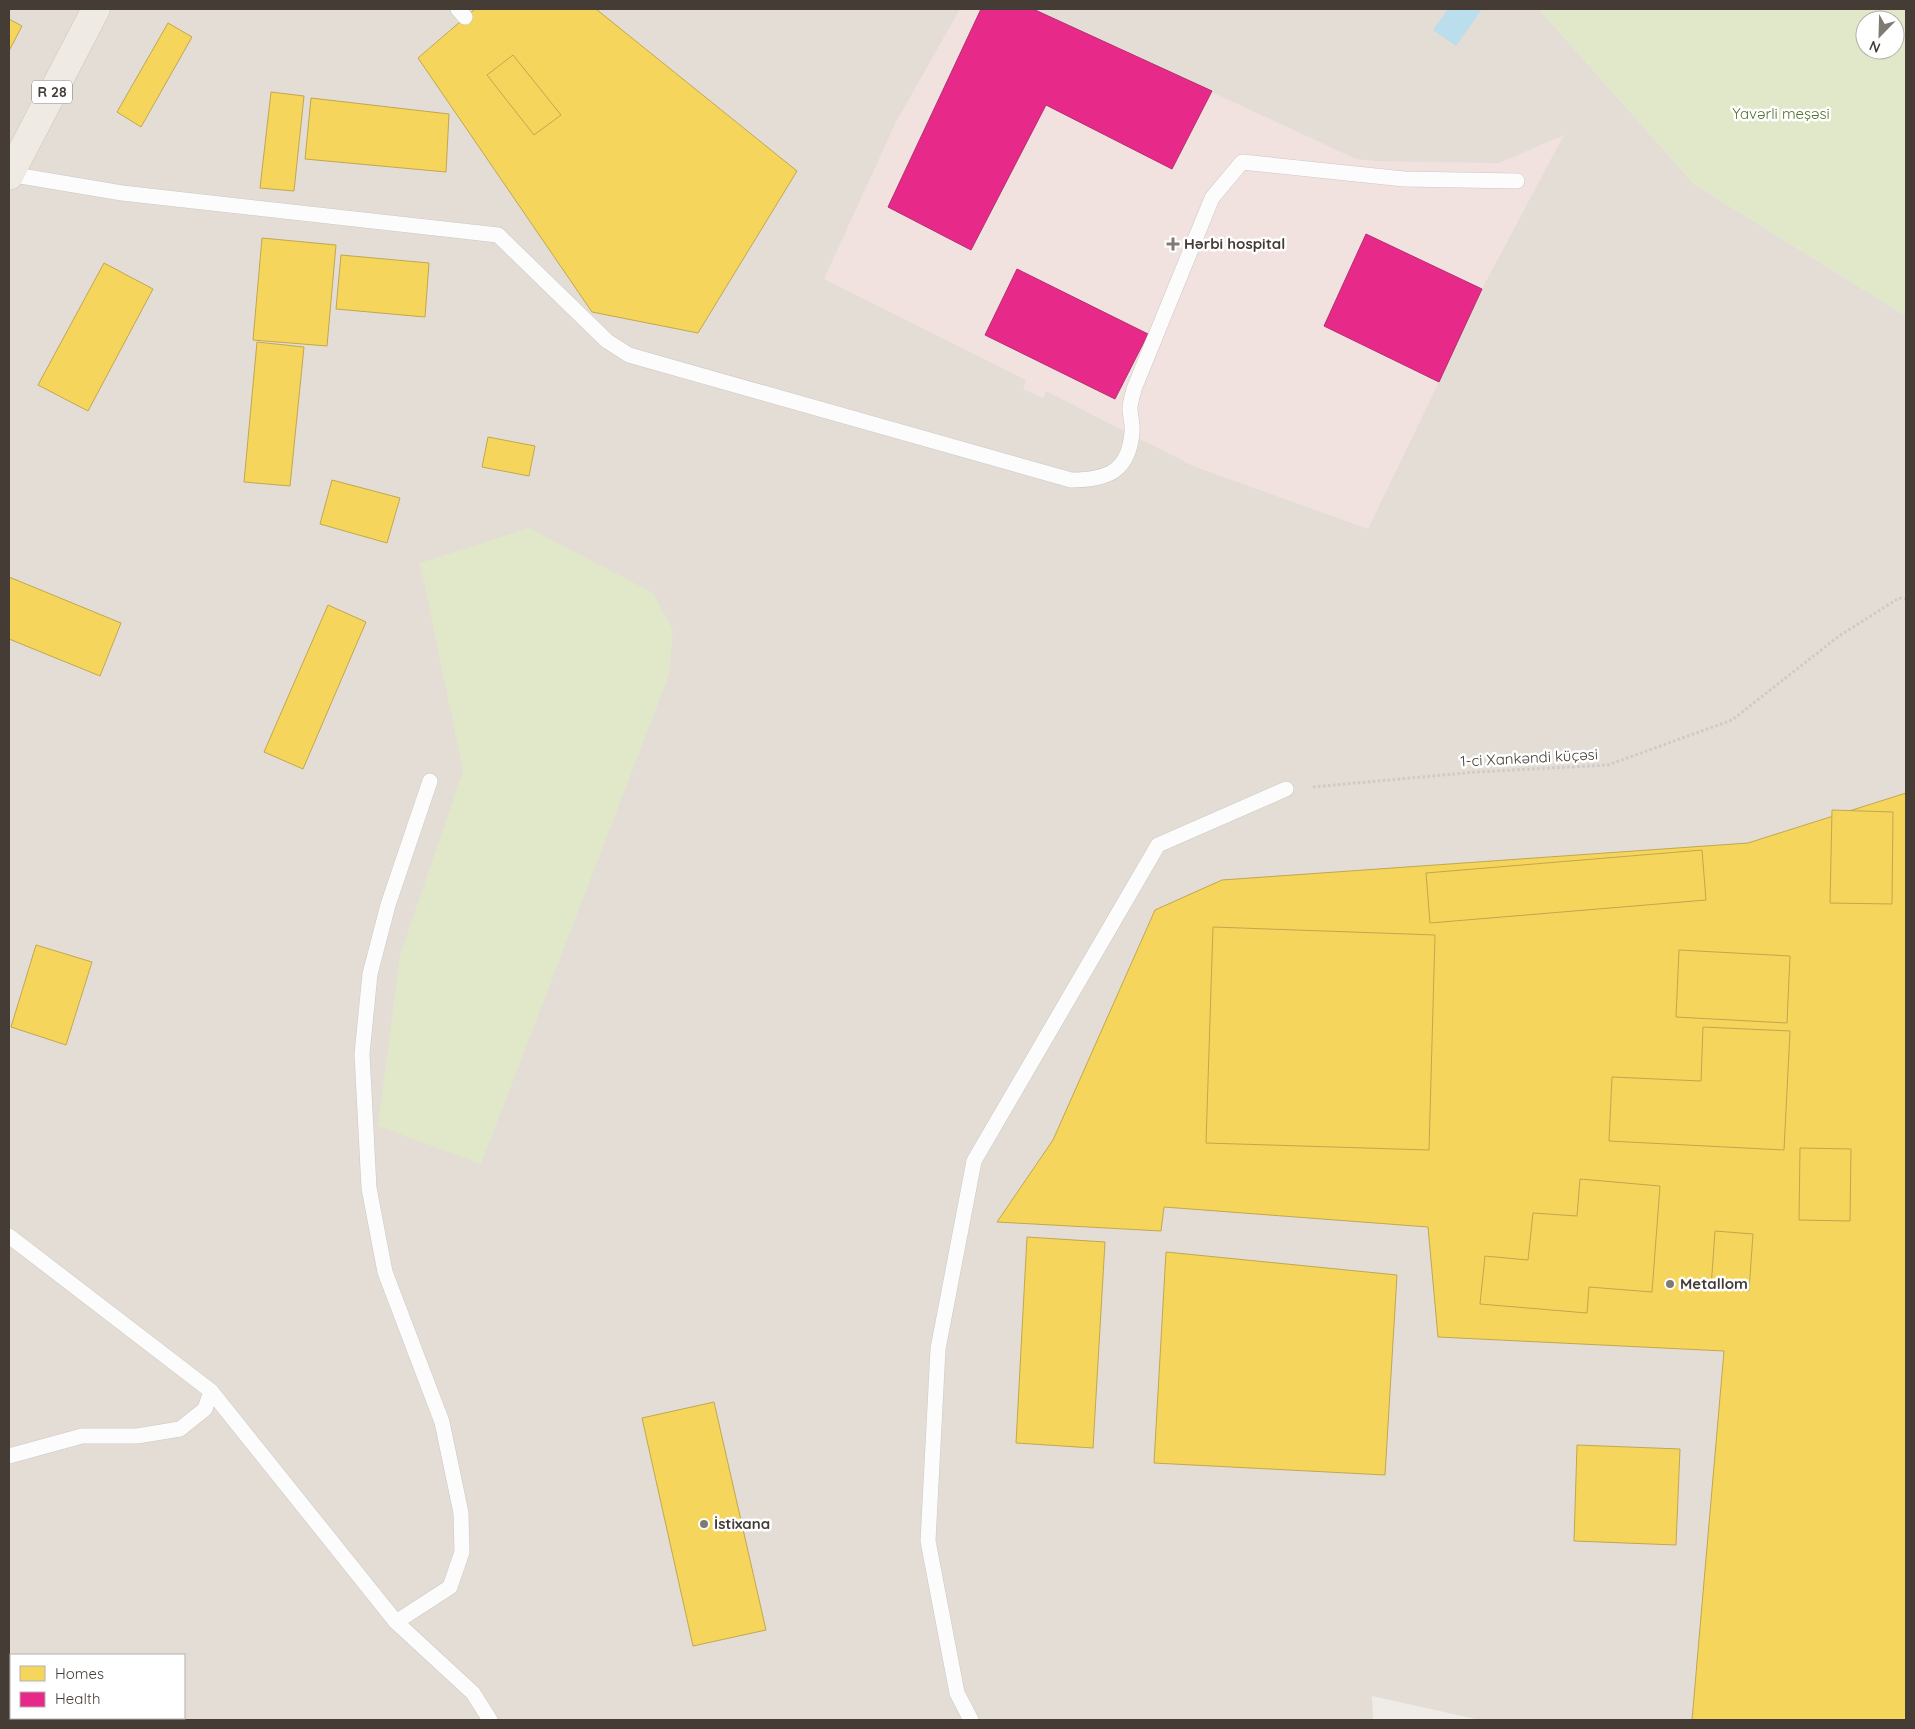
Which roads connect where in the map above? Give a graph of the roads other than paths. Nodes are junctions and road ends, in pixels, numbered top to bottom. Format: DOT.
graph roads {
  1 [pos="96,9"];
  2 [pos="9,175"];
  3 [pos="1517,181"];
  4 [pos="430,781"];
  5 [pos="1286,790"];
  6 [pos="9,1236"];
  7 [pos="211,1390"];
  8 [pos="9,1456"];
  9 [pos="396,1622"];
  10 [pos="490,1720"];
  11 [pos="971,1720"];
  1 -- 2 [label="main road, R 28"];
  2 -- 3 [label="lane"];
  4 -- 9 [label="lane"];
  5 -- 11 [label="lane"];
  6 -- 7 [label="lane"];
  7 -- 8 [label="lane"];
  7 -- 9 [label="lane"];
  9 -- 10 [label="lane"];
}
